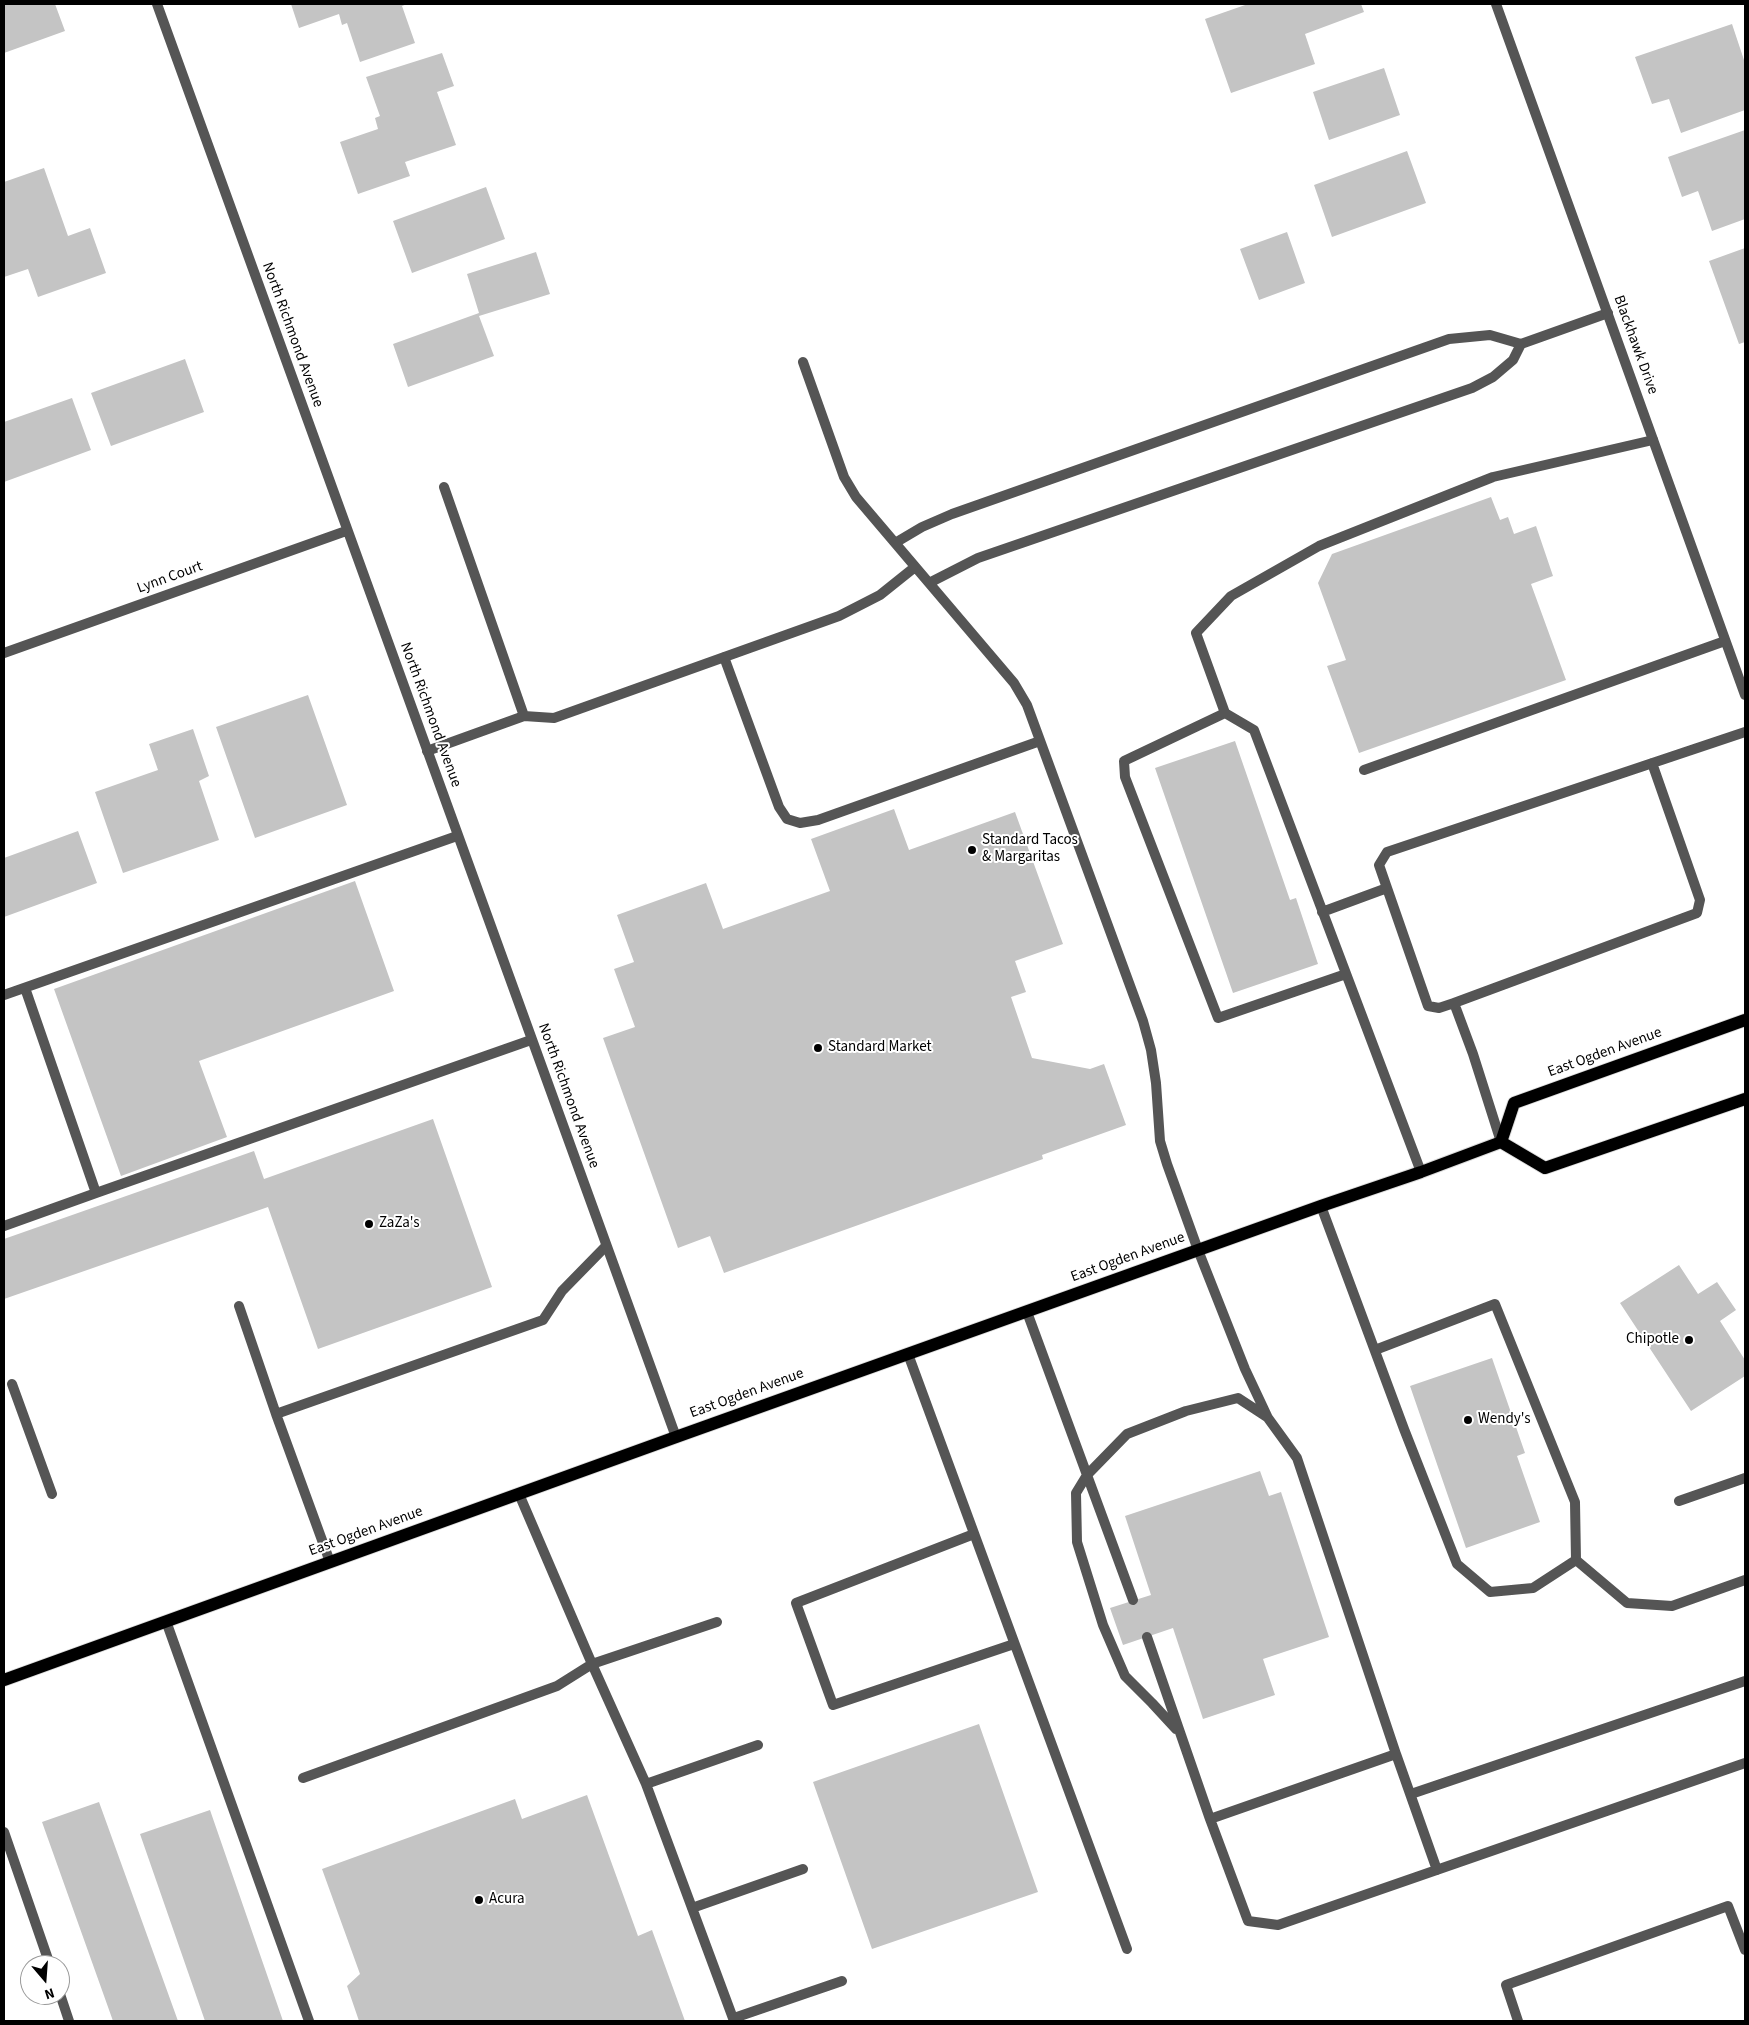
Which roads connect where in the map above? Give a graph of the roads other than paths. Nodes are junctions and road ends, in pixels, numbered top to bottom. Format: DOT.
graph roads {
  1 [pos="157,4"];
  2 [pos="1496,4"];
  3 [pos="1608,313"];
  4 [pos="1521,344"];
  5 [pos="803,362"];
  6 [pos="1653,440"];
  7 [pos="444,487"];
  8 [pos="346,531"];
  9 [pos="895,543"];
  10 [pos="915,567"];
  11 [pos="929,583"];
  12 [pos="1726,641"];
  13 [pos="4,653"];
  14 [pos="724,657"];
  15 [pos="1745,695"];
  16 [pos="1225,713"];
  17 [pos="524,716"];
  18 [pos="1745,732"];
  19 [pos="1040,741"];
  20 [pos="427,751"];
  21 [pos="1652,763"];
  22 [pos="1364,770"];
  23 [pos="457,836"];
  24 [pos="1387,888"];
  25 [pos="1322,912"];
  26 [pos="1346,974"];
  27 [pos="25,988"];
  28 [pos="4,995"];
  29 [pos="1454,1003"];
  30 [pos="1745,1020"];
  31 [pos="531,1040"];
  32 [pos="1744,1103"];
  33 [pos="1501,1142"];
  34 [pos="1421,1172"];
  35 [pos="96,1194"];
  36 [pos="1321,1206"];
  37 [pos="4,1226"];
  38 [pos="606,1246"];
  39 [pos="1198,1250"];
  40 [pos="239,1306"];
  41 [pos="1027,1312"];
  42 [pos="1375,1350"];
  43 [pos="908,1354"];
  44 [pos="12,1384"];
  45 [pos="276,1414"];
  46 [pos="1268,1418"];
  47 [pos="676,1437"];
  48 [pos="1087,1475"];
  49 [pos="1745,1478"];
  50 [pos="52,1494"];
  51 [pos="519,1494"];
  52 [pos="1679,1501"];
  53 [pos="974,1534"];
  54 [pos="1576,1560"];
  55 [pos="330,1562"];
  56 [pos="1745,1580"];
  57 [pos="1133,1600"];
  58 [pos="166,1621"];
  59 [pos="717,1622"];
  60 [pos="1147,1637"];
  61 [pos="1014,1644"];
  62 [pos="592,1664"];
  63 [pos="4,1680"];
  64 [pos="1745,1681"];
  65 [pos="1179,1732"];
  66 [pos="758,1745"];
  67 [pos="1396,1754"];
  68 [pos="1745,1763"];
  69 [pos="303,1778"];
  70 [pos="646,1784"];
  71 [pos="1411,1794"];
  72 [pos="1210,1819"];
  73 [pos="4,1832"];
  74 [pos="803,1869"];
  75 [pos="1437,1870"];
  76 [pos="692,1908"];
  77 [pos="1126,1949"];
  78 [pos="1745,1950"];
  79 [pos="47,1955"];
  80 [pos="842,1981"];
  81 [pos="64,2005"];
  82 [pos="734,2020"];
  83 [pos="69,2021"];
  84 [pos="309,2021"];
  85 [pos="1518,2021"];
  1 -- 8 [label="street, North Richmond Avenue"];
  2 -- 3 [label="street, Blackhawk Drive"];
  3 -- 4 [label="street"];
  3 -- 6 [label="street, Blackhawk Drive"];
  4 -- 9 [label="street"];
  4 -- 11 [label="street"];
  5 -- 9 [label="street"];
  6 -- 12 [label="street, Blackhawk Drive"];
  6 -- 16 [label="street"];
  7 -- 17 [label="street"];
  8 -- 13 [label="street, Lynn Court"];
  8 -- 20 [label="street, North Richmond Avenue"];
  9 -- 10 [label="street"];
  10 -- 11 [label="street"];
  10 -- 14 [label="street"];
  11 -- 19 [label="street"];
  12 -- 15 [label="street, Blackhawk Drive"];
  12 -- 22 [label="street"];
  14 -- 17 [label="street"];
  14 -- 19 [label="street"];
  16 -- 25 [label="street"];
  16 -- 26 [label="street"];
  17 -- 20 [label="street"];
  18 -- 21 [label="street"];
  19 -- 39 [label="street"];
  20 -- 23 [label="street, North Richmond Avenue"];
  21 -- 24 [label="street"];
  21 -- 29 [label="street"];
  23 -- 27 [label="street"];
  23 -- 31 [label="street, North Richmond Avenue"];
  24 -- 25 [label="street"];
  24 -- 29 [label="street"];
  25 -- 26 [label="street"];
  26 -- 34 [label="street"];
  27 -- 28 [label="street"];
  27 -- 35 [label="street"];
  29 -- 33 [label="street"];
  30 -- 33 [label="main road, East Ogden Avenue"];
  31 -- 35 [label="street"];
  31 -- 38 [label="street, North Richmond Avenue"];
  32 -- 33 [label="main road"];
  33 -- 34 [label="main road, East Ogden Avenue"];
  34 -- 36 [label="main road, East Ogden Avenue"];
  35 -- 37 [label="street"];
  36 -- 39 [label="main road, East Ogden Avenue"];
  36 -- 42 [label="street"];
  38 -- 45 [label="street"];
  38 -- 47 [label="street, North Richmond Avenue"];
  39 -- 41 [label="main road, East Ogden Avenue"];
  39 -- 46 [label="street"];
  40 -- 45 [label="street"];
  41 -- 43 [label="main road, East Ogden Avenue"];
  41 -- 48 [label="street"];
  42 -- 54 [label="street"];
  42 -- 54 [label="street"];
  43 -- 47 [label="main road, East Ogden Avenue"];
  43 -- 53 [label="street"];
  44 -- 50 [label="street"];
  45 -- 55 [label="street"];
  46 -- 48 [label="street"];
  46 -- 67 [label="street"];
  47 -- 51 [label="main road, East Ogden Avenue"];
  48 -- 57 [label="street"];
  48 -- 65 [label="street"];
  49 -- 52 [label="street"];
  51 -- 55 [label="main road, East Ogden Avenue"];
  51 -- 62 [label="street"];
  53 -- 61 [label="street"];
  53 -- 61 [label="street"];
  54 -- 56 [label="street"];
  55 -- 58 [label="main road, East Ogden Avenue"];
  58 -- 63 [label="main road, East Ogden Avenue"];
  58 -- 84 [label="street"];
  59 -- 62 [label="street"];
  60 -- 65 [label="street"];
  61 -- 77 [label="street"];
  62 -- 69 [label="street"];
  62 -- 70 [label="street"];
  64 -- 71 [label="street"];
  65 -- 72 [label="street"];
  66 -- 70 [label="street"];
  67 -- 71 [label="street"];
  67 -- 72 [label="street"];
  68 -- 75 [label="street"];
  70 -- 76 [label="street"];
  71 -- 75 [label="street"];
  72 -- 75 [label="street"];
  73 -- 79 [label="street"];
  74 -- 76 [label="street"];
  76 -- 82 [label="street"];
  78 -- 85 [label="street"];
  80 -- 82 [label="street"];
  81 -- 83 [label="street"];
}
